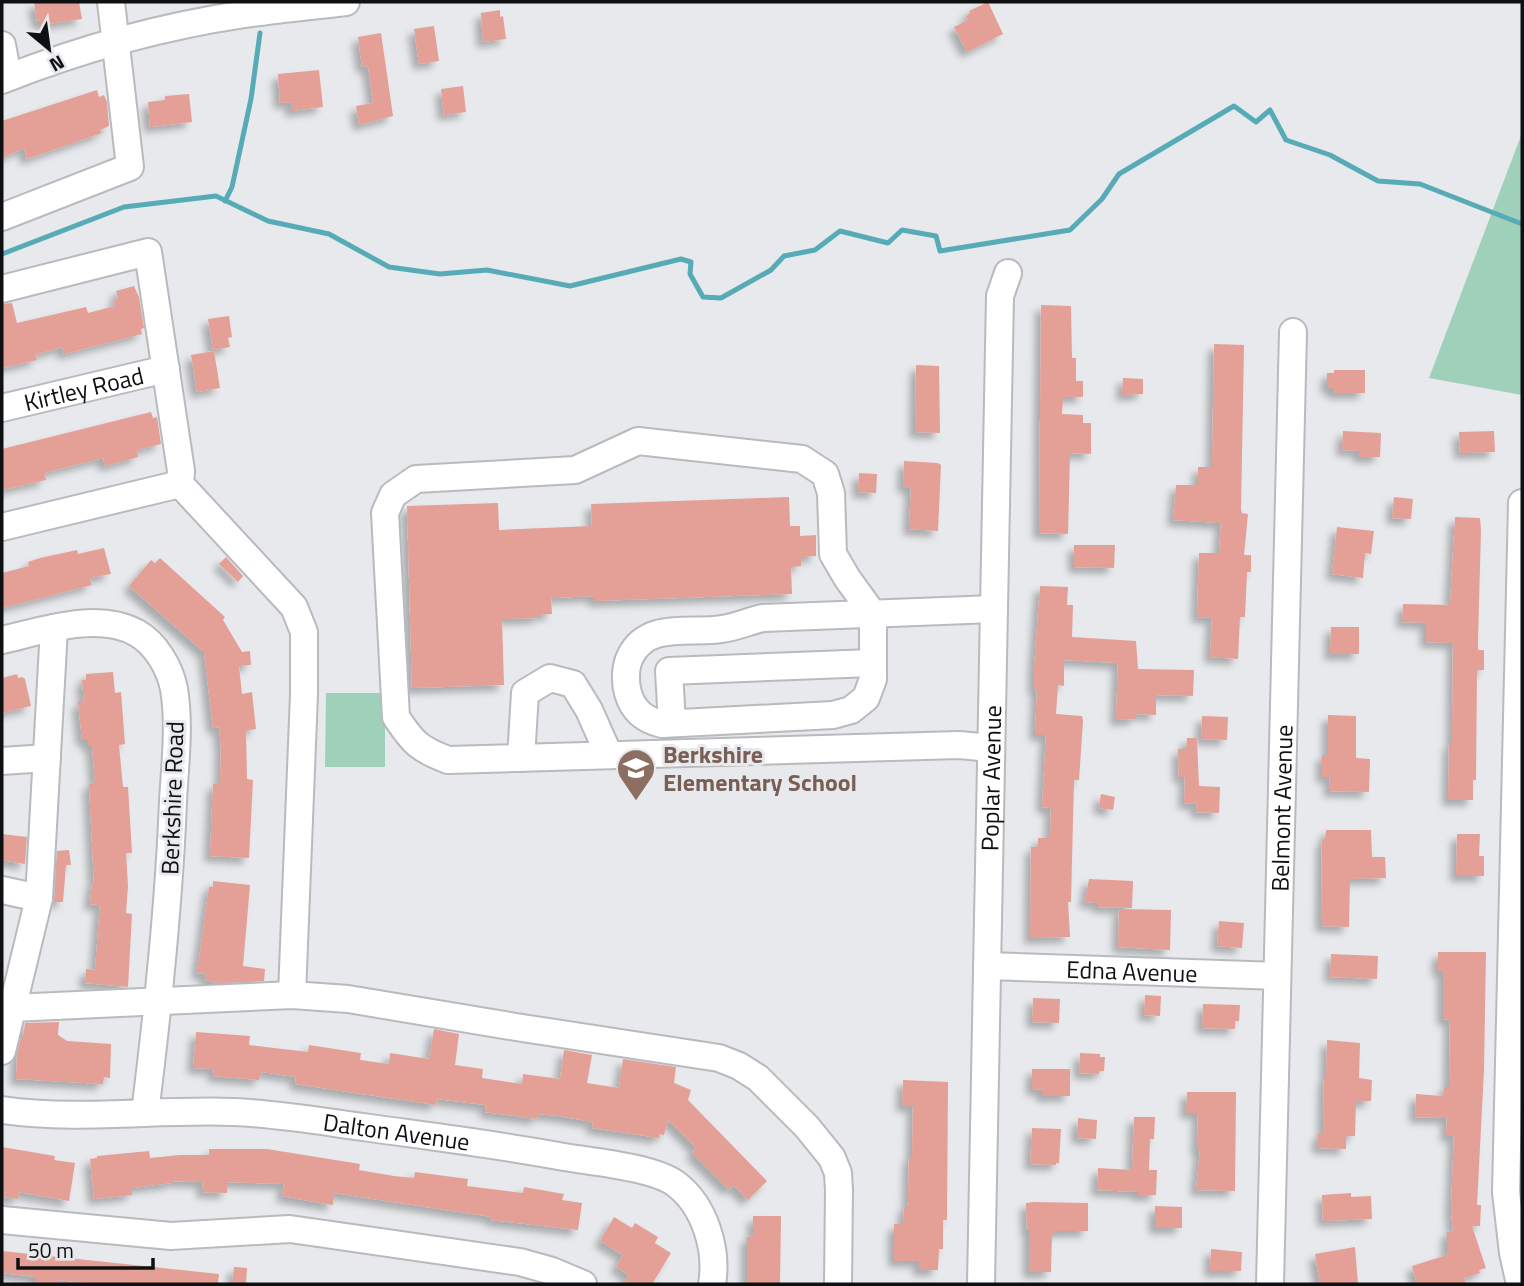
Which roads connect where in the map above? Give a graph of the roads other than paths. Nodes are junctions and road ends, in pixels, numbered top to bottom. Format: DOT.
graph roads {
  1 [pos="111,2"];
  2 [pos="346,2"];
  3 [pos="243,8"];
  4 [pos="117,42"];
  5 [pos="2,45"];
  6 [pos="5,78"];
  7 [pos="2,217"];
  8 [pos="1008,273"];
  9 [pos="2,289"];
  10 [pos="1293,332"];
  11 [pos="166,369"];
  12 [pos="2,408"];
  13 [pos="180,484"];
  14 [pos="1522,503"];
  15 [pos="2,527"];
  16 [pos="994,609"];
  17 [pos="873,614"];
  18 [pos="54,628"];
  19 [pos="2,640"];
  20 [pos="872,663"];
  21 [pos="672,723"];
  22 [pos="991,748"];
  23 [pos="609,755"];
  24 [pos="47,758"];
  25 [pos="520,758"];
  26 [pos="2,761"];
  27 [pos="2,890"];
  28 [pos="40,898"];
  29 [pos="987,966"];
  30 [pos="1277,976"];
  31 [pos="292,995"];
  32 [pos="159,1001"];
  33 [pos="12,1008"];
  34 [pos="2,1051"];
  35 [pos="1516,1066"];
  36 [pos="2,1110"];
  37 [pos="145,1113"];
  38 [pos="2,1220"];
  39 [pos="583,1284"];
  40 [pos="712,1284"];
  41 [pos="838,1284"];
  42 [pos="981,1284"];
  43 [pos="1270,1284"];
  44 [pos="1520,1284"];
  1 -- 4 [label="street"];
  2 -- 3 [label="street"];
  3 -- 4 [label="street"];
  4 -- 6 [label="street"];
  4 -- 7 [label="street"];
  5 -- 6 [label="street"];
  8 -- 16 [label="street, Poplar Avenue"];
  9 -- 11 [label="street"];
  10 -- 30 [label="street, Belmont Avenue"];
  11 -- 12 [label="street, Kirtley Road"];
  11 -- 13 [label="street"];
  13 -- 15 [label="street"];
  13 -- 31 [label="street"];
  14 -- 35 [label="street"];
  16 -- 17 [label="street"];
  16 -- 22 [label="street, Poplar Avenue"];
  17 -- 20 [label="street"];
  17 -- 21 [label="street"];
  17 -- 25 [label="street"];
  18 -- 19 [label="street, Berkshire Road"];
  18 -- 24 [label="street"];
  18 -- 32 [label="street, Berkshire Road"];
  20 -- 21 [label="street"];
  20 -- 21 [label="street"];
  22 -- 23 [label="street"];
  22 -- 29 [label="street, Poplar Avenue"];
  23 -- 25 [label="street"];
  23 -- 25 [label="street"];
  24 -- 26 [label="street"];
  24 -- 28 [label="street"];
  27 -- 28 [label="street"];
  28 -- 33 [label="street"];
  29 -- 30 [label="street, Edna Avenue"];
  29 -- 42 [label="street, Poplar Avenue"];
  30 -- 43 [label="street, Belmont Avenue"];
  31 -- 32 [label="street"];
  31 -- 41 [label="street"];
  32 -- 33 [label="street"];
  32 -- 37 [label="street, Berkshire Road"];
  33 -- 34 [label="street"];
  35 -- 44 [label="street"];
  36 -- 37 [label="street, Dalton Avenue"];
  37 -- 40 [label="street, Dalton Avenue"];
  38 -- 39 [label="street"];
}
